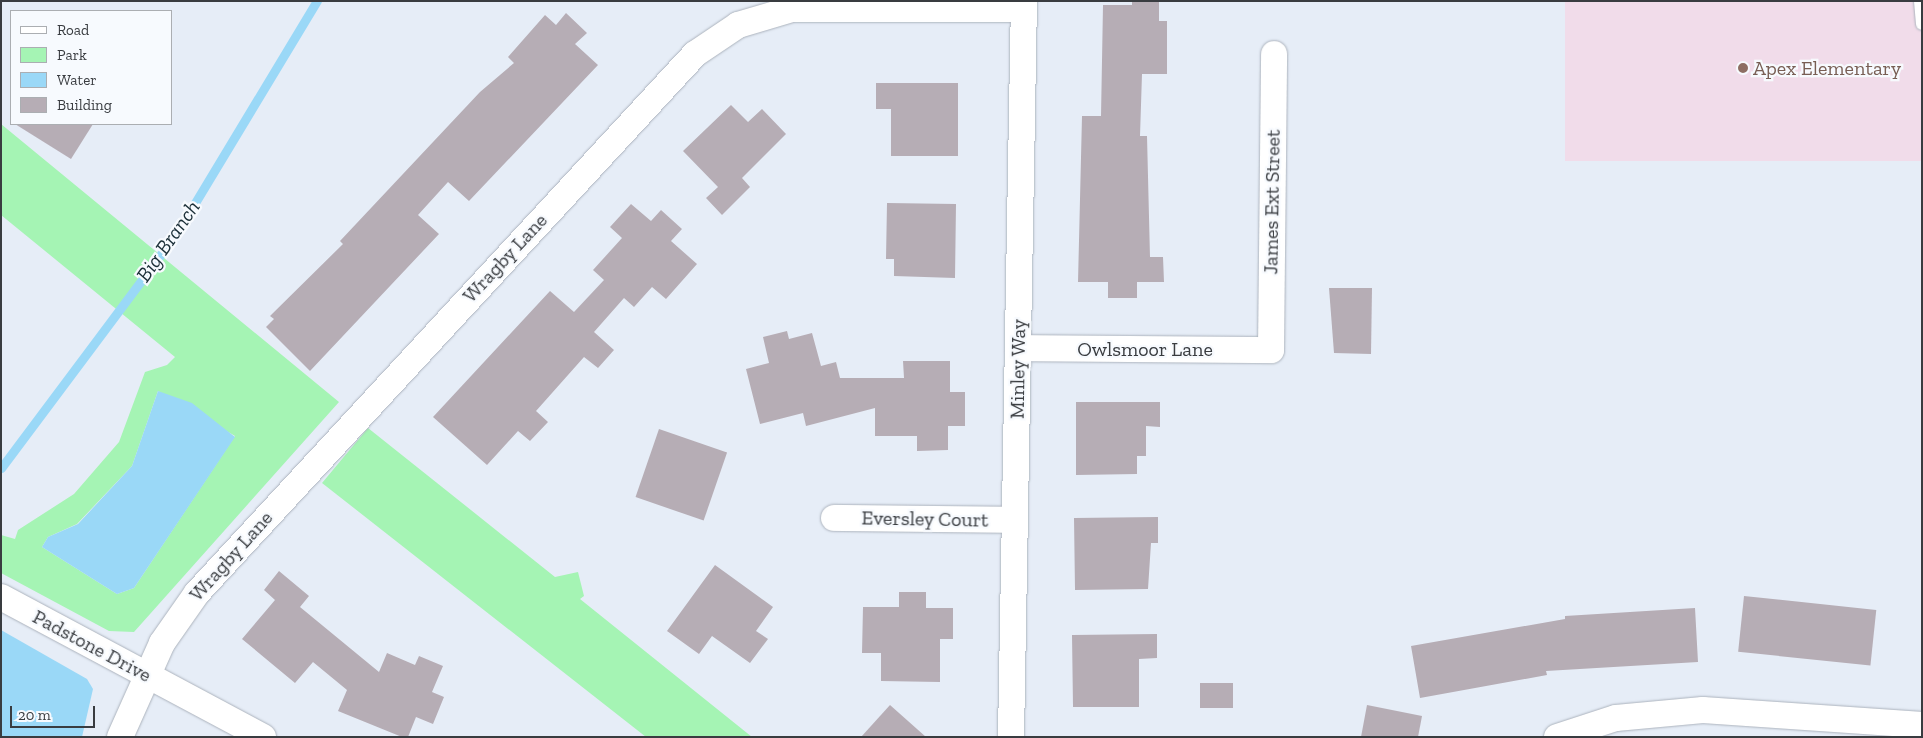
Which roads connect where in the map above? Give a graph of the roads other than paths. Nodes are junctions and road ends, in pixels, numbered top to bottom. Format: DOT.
graph roads {
  1 [pos="1920,1"];
  2 [pos="1024,5"];
  3 [pos="1922,24"];
  4 [pos="1274,54"];
  5 [pos="1018,348"];
  6 [pos="1271,350"];
  7 [pos="834,518"];
  8 [pos="1015,520"];
  9 [pos="1,597"];
  10 [pos="146,674"];
  11 [pos="1922,724"];
  12 [pos="1764,726"];
  13 [pos="120,737"];
  14 [pos="263,737"];
  15 [pos="1011,737"];
  16 [pos="1556,737"];
  1 -- 3 [label="lane"];
  2 -- 5 [label="street, Minley Way"];
  2 -- 10 [label="street, Wragby Lane"];
  4 -- 6 [label="street, James Ext Street"];
  5 -- 6 [label="street, Owlsmoor Lane"];
  5 -- 8 [label="street, Minley Way"];
  7 -- 8 [label="street, Eversley Court"];
  8 -- 15 [label="street, Minley Way"];
  9 -- 10 [label="street, Padstone Drive"];
  10 -- 13 [label="street, Wragby Lane"];
  10 -- 14 [label="street, Padstone Drive"];
  11 -- 12 [label="street"];
  12 -- 16 [label="street"];
}
